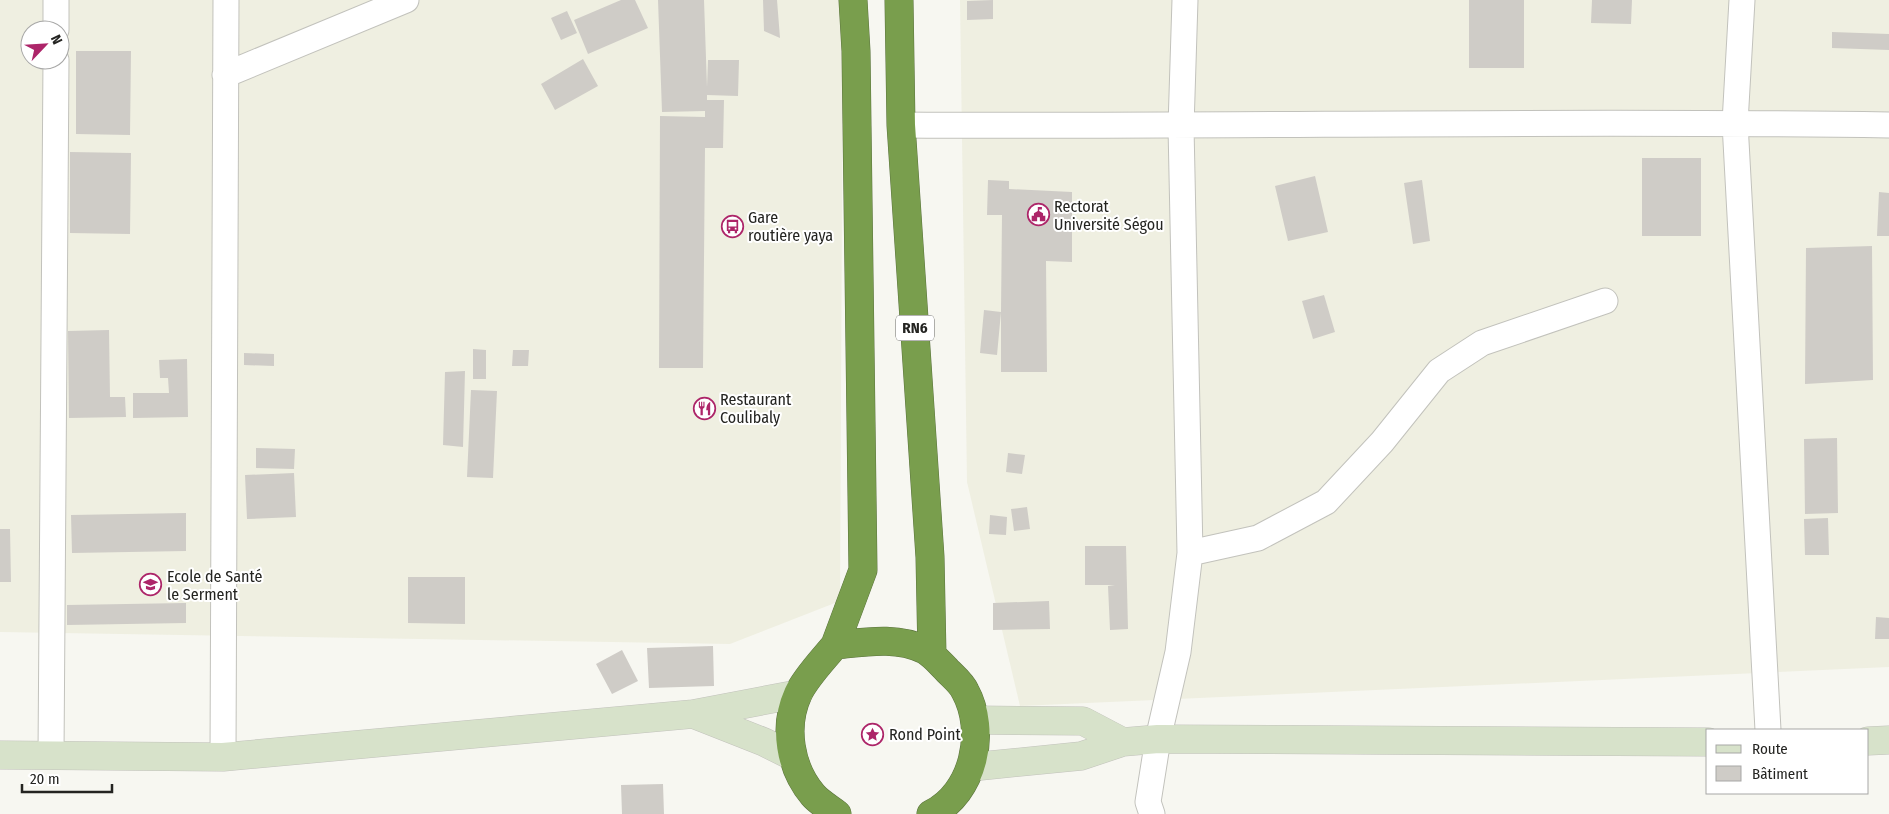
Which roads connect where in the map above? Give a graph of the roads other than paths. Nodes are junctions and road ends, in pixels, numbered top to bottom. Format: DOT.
graph roads {
  1 [pos="56,0"];
  2 [pos="226,0"];
  3 [pos="406,0"];
  4 [pos="853,0"];
  5 [pos="899,0"];
  6 [pos="1186,0"];
  7 [pos="1742,0"];
  8 [pos="56,20"];
  9 [pos="56,70"];
  10 [pos="225,75"];
  11 [pos="1734,123"];
  12 [pos="901,125"];
  13 [pos="1889,125"];
  14 [pos="1181,127"];
  15 [pos="1605,300"];
  16 [pos="1190,552"];
  17 [pos="835,645"];
  18 [pos="932,655"];
  19 [pos="798,694"];
  20 [pos="693,714"];
  21 [pos="975,720"];
  22 [pos="1768,729"];
  23 [pos="1158,739"];
  24 [pos="1889,740"];
  25 [pos="1869,741"];
  26 [pos="1123,742"];
  27 [pos="1706,742"];
  28 [pos="0,755"];
  29 [pos="51,755"];
  30 [pos="792,756"];
  31 [pos="223,757"];
  32 [pos="970,767"];
  33 [pos="815,806"];
  34 [pos="836,814"];
  35 [pos="931,814"];
  36 [pos="1152,814"];
  1 -- 8 [label="street"];
  2 -- 10 [label="street"];
  3 -- 10 [label="street"];
  4 -- 17 [label="highway"];
  5 -- 12 [label="highway, RN6"];
  6 -- 14 [label="street"];
  7 -- 11 [label="street"];
  9 -- 29 [label="street"];
  10 -- 31 [label="street"];
  11 -- 13 [label="street"];
  11 -- 14 [label="street"];
  11 -- 22 [label="street"];
  12 -- 14 [label="street"];
  12 -- 18 [label="highway, RN6"];
  14 -- 16 [label="street"];
  15 -- 16 [label="street"];
  16 -- 23 [label="street"];
  17 -- 18 [label="highway"];
  17 -- 19 [label="highway"];
  18 -- 21 [label="highway"];
  19 -- 20 [label="street"];
  19 -- 30 [label="highway"];
  20 -- 30 [label="street"];
  20 -- 31 [label="street"];
  21 -- 26 [label="street"];
  21 -- 32 [label="highway"];
  23 -- 26 [label="street"];
  23 -- 27 [label="street"];
  23 -- 36 [label="street"];
  24 -- 25 [label="street"];
  26 -- 32 [label="street"];
  28 -- 29 [label="street"];
  29 -- 31 [label="street"];
  30 -- 33 [label="highway"];
  32 -- 35 [label="highway"];
  33 -- 34 [label="highway"];
}
